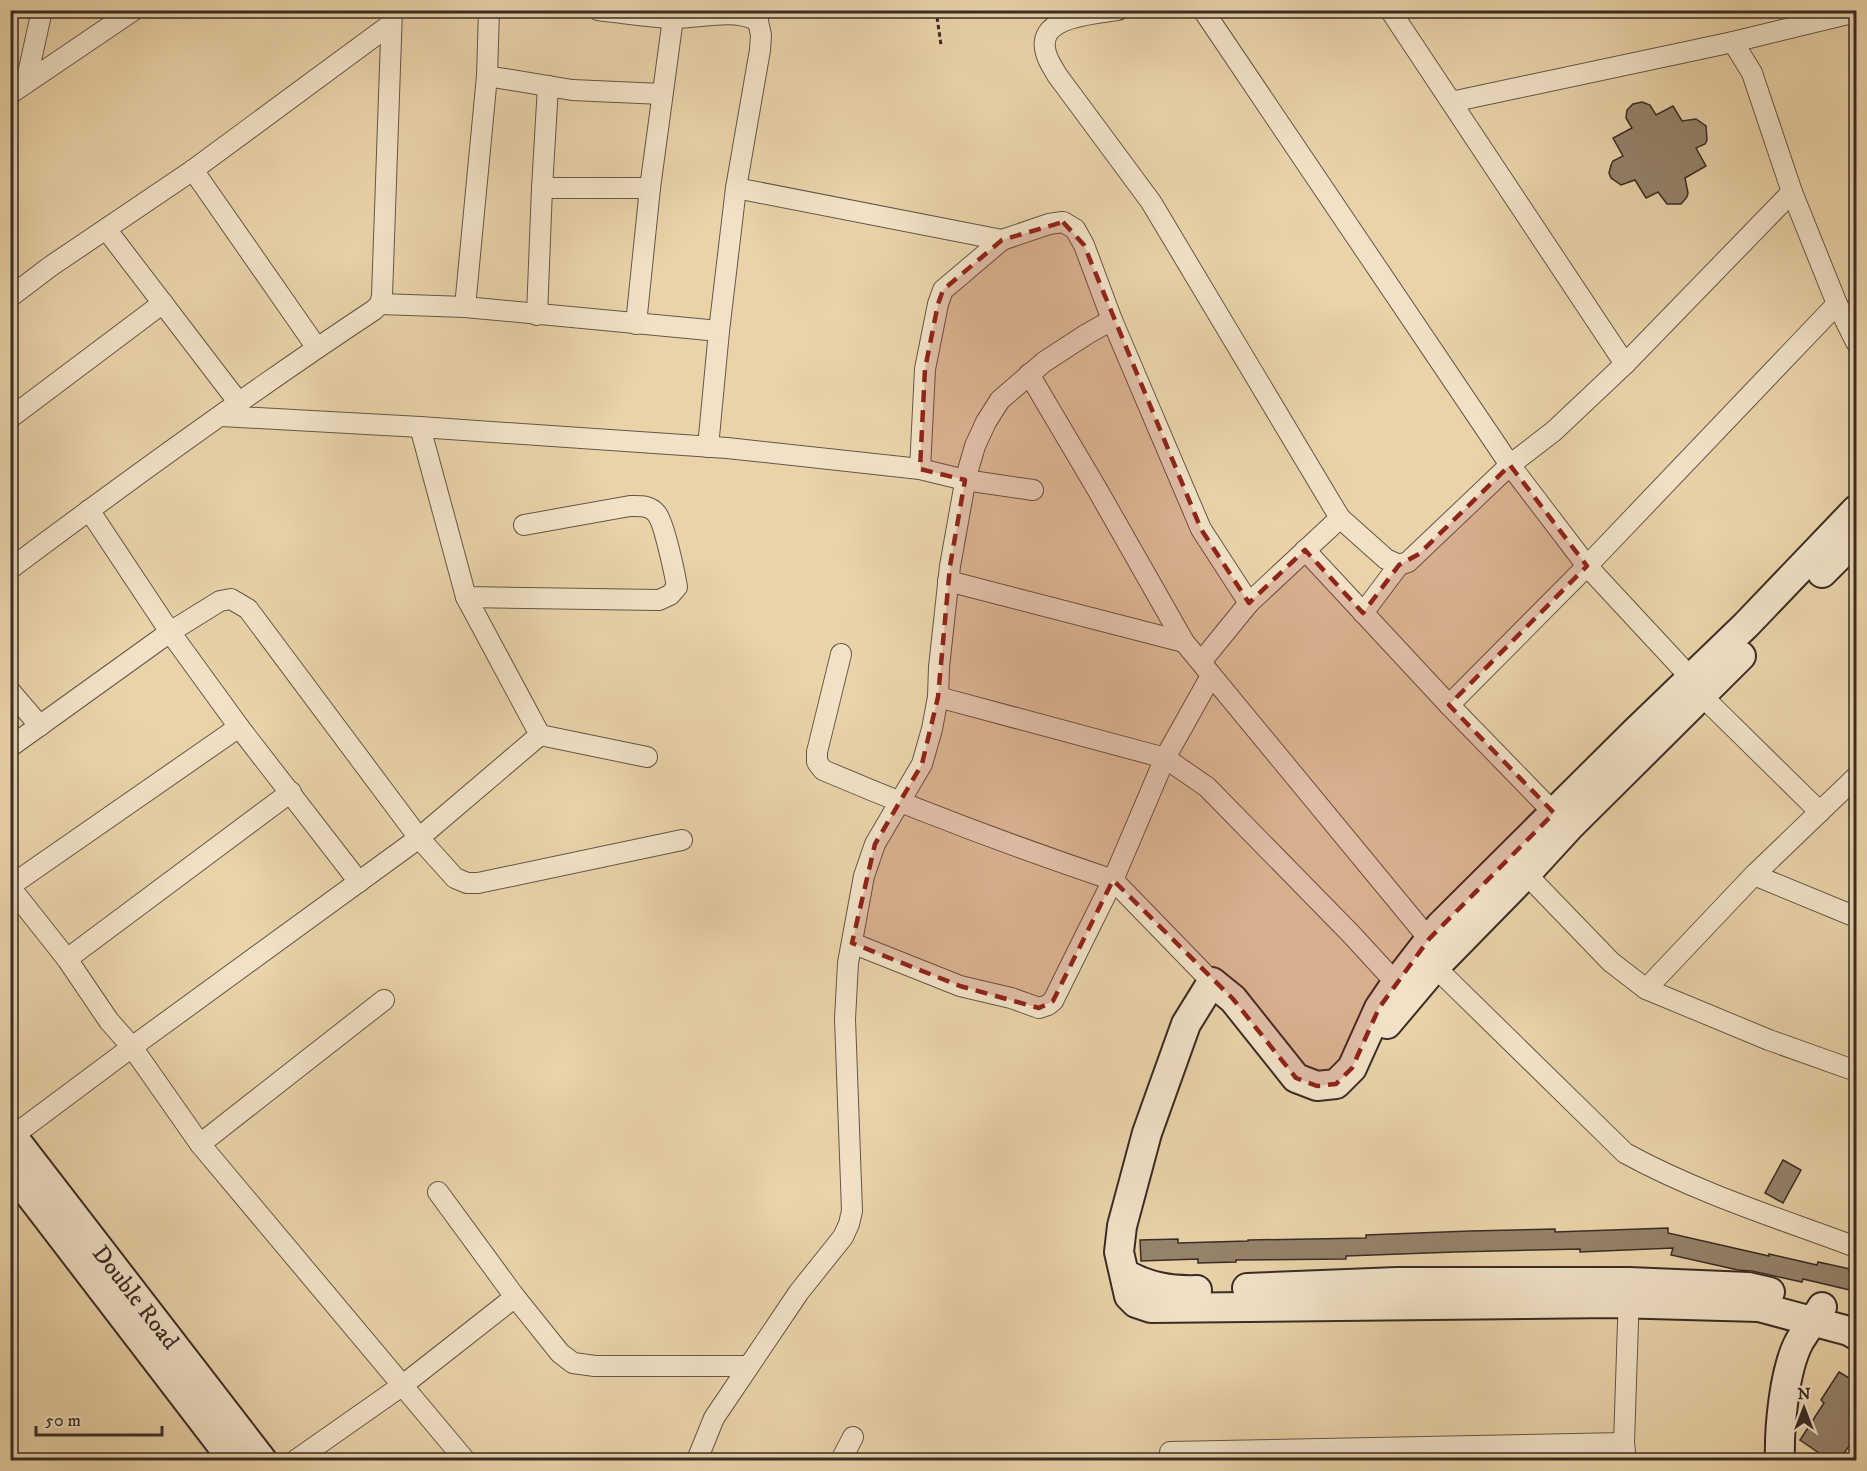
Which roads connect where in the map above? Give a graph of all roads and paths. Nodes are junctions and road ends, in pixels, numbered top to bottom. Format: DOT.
graph roads {
  1 [pos="42,10"];
  2 [pos="109,10"];
  3 [pos="134,10"];
  4 [pos="489,10"];
  5 [pos="597,10"];
  6 [pos="936,10"];
  7 [pos="1118,10"];
  8 [pos="1203,10"];
  9 [pos="1390,10"];
  10 [pos="1857,12"];
  11 [pos="392,17"];
  12 [pos="673,18"];
  13 [pos="105,32"];
  14 [pos="1733,42"];
  15 [pos="941,45"];
  16 [pos="487,76"];
  17 [pos="548,86"];
  18 [pos="18,88"];
  19 [pos="662,94"];
  20 [pos="1451,102"];
  21 [pos="193,170"];
  22 [pos="542,188"];
  23 [pos="650,188"];
  24 [pos="736,188"];
  25 [pos="1792,192"];
  26 [pos="106,229"];
  27 [pos="1002,240"];
  28 [pos="10,297"];
  29 [pos="163,303"];
  30 [pos="380,304"];
  31 [pos="1837,304"];
  32 [pos="465,307"];
  33 [pos="537,315"];
  34 [pos="1112,320"];
  35 [pos="636,324"];
  36 [pos="719,330"];
  37 [pos="1857,342"];
  38 [pos="317,348"];
  39 [pos="1625,364"];
  40 [pos="1029,374"];
  41 [pos="239,403"];
  42 [pos="221,416"];
  43 [pos="10,418"];
  44 [pos="420,427"];
  45 [pos="708,447"];
  46 [pos="1510,465"];
  47 [pos="920,469"];
  48 [pos="965,480"];
  49 [pos="1032,490"];
  50 [pos="89,510"];
  51 [pos="1857,510"];
  52 [pos="1340,518"];
  53 [pos="524,525"];
  54 [pos="1857,539"];
  55 [pos="1305,550"];
  56 [pos="1399,565"];
  57 [pos="1587,566"];
  58 [pos="10,569"];
  59 [pos="948,581"];
  60 [pos="466,597"];
  61 [pos="1249,603"];
  62 [pos="1363,613"];
  63 [pos="170,632"];
  64 [pos="1184,642"];
  65 [pos="841,654"];
  66 [pos="1206,669"];
  67 [pos="1696,686"];
  68 [pos="10,691"];
  69 [pos="938,697"];
  70 [pos="1449,705"];
  71 [pos="40,726"];
  72 [pos="239,727"];
  73 [pos="540,735"];
  74 [pos="10,747"];
  75 [pos="647,757"];
  76 [pos="1165,758"];
  77 [pos="1857,777"];
  78 [pos="291,792"];
  79 [pos="899,802"];
  80 [pos="1820,812"];
  81 [pos="1554,813"];
  82 [pos="419,838"];
  83 [pos="682,840"];
  84 [pos="1526,874"];
  85 [pos="1754,875"];
  86 [pos="1113,880"];
  87 [pos="359,882"];
  88 [pos="10,887"];
  89 [pos="1857,917"];
  90 [pos="1429,939"];
  91 [pos="852,943"];
  92 [pos="67,960"];
  93 [pos="1435,967"];
  94 [pos="1212,982"];
  95 [pos="1396,983"];
  96 [pos="1646,989"];
  97 [pos="384,1000"];
  98 [pos="132,1047"];
  99 [pos="1359,1051"];
  100 [pos="1857,1071"];
  101 [pos="11,1136"];
  102 [pos="200,1144"];
  103 [pos="10,1169"];
  104 [pos="438,1192"];
  105 [pos="1857,1247"];
  106 [pos="1629,1292"];
  107 [pos="515,1297"];
  108 [pos="1819,1313"];
  109 [pos="1857,1320"];
  110 [pos="1857,1335"];
  111 [pos="749,1366"];
  112 [pos="403,1385"];
  113 [pos="853,1437"];
  114 [pos="1170,1452"];
  115 [pos="1625,1452"];
  116 [pos="1785,1457"];
  117 [pos="234,1461"];
  118 [pos="262,1461"];
  119 [pos="296,1461"];
  120 [pos="465,1461"];
  121 [pos="697,1461"];
  122 [pos="841,1461"];
  1 -- 18 [label="street"];
  2 -- 13 [label="street"];
  3 -- 13 [label="street"];
  4 -- 16 [label="street"];
  5 -- 12 [label="street"];
  6 -- 15 [label="path"];
  7 -- 52 [label="street"];
  8 -- 46 [label="street"];
  9 -- 20 [label="street"];
  10 -- 14 [label="street"];
  11 -- 21 [label="street"];
  11 -- 30 [label="street"];
  12 -- 19 [label="street"];
  12 -- 24 [label="street"];
  13 -- 18 [label="street"];
  14 -- 20 [label="street"];
  14 -- 25 [label="street"];
  16 -- 17 [label="street"];
  16 -- 32 [label="street"];
  17 -- 19 [label="street"];
  17 -- 22 [label="street"];
  19 -- 23 [label="street"];
  20 -- 39 [label="street"];
  21 -- 26 [label="street"];
  21 -- 38 [label="street"];
  22 -- 23 [label="street"];
  22 -- 33 [label="street"];
  23 -- 35 [label="street"];
  24 -- 27 [label="street"];
  24 -- 36 [label="street"];
  25 -- 31 [label="street"];
  25 -- 39 [label="street"];
  26 -- 28 [label="street"];
  26 -- 29 [label="street"];
  27 -- 34 [label="street"];
  27 -- 47 [label="street"];
  29 -- 41 [label="street"];
  29 -- 43 [label="street"];
  30 -- 32 [label="street"];
  30 -- 38 [label="street"];
  31 -- 37 [label="street"];
  31 -- 57 [label="street"];
  32 -- 33 [label="street"];
  33 -- 35 [label="street"];
  34 -- 40 [label="street"];
  34 -- 61 [label="street"];
  35 -- 36 [label="street"];
  36 -- 45 [label="street"];
  38 -- 41 [label="street"];
  39 -- 46 [label="street"];
  40 -- 48 [label="street"];
  40 -- 64 [label="street"];
  41 -- 42 [label="street"];
  42 -- 44 [label="street"];
  42 -- 50 [label="street"];
  44 -- 45 [label="street"];
  44 -- 60 [label="street"];
  45 -- 47 [label="street"];
  46 -- 56 [label="street"];
  46 -- 57 [label="street"];
  47 -- 48 [label="street"];
  48 -- 49 [label="street"];
  48 -- 59 [label="street"];
  50 -- 58 [label="street"];
  50 -- 63 [label="street"];
  51 -- 67 [label="street"];
  52 -- 55 [label="street"];
  52 -- 56 [label="street"];
  53 -- 60 [label="street"];
  54 -- 67 [label="street"];
  55 -- 61 [label="street"];
  55 -- 62 [label="street"];
  56 -- 62 [label="street"];
  57 -- 67 [label="street"];
  57 -- 70 [label="street"];
  59 -- 64 [label="street"];
  59 -- 69 [label="street"];
  60 -- 73 [label="street"];
  61 -- 66 [label="street"];
  62 -- 70 [label="street"];
  63 -- 71 [label="street"];
  63 -- 72 [label="street"];
  63 -- 82 [label="street"];
  64 -- 66 [label="street"];
  65 -- 79 [label="street"];
  66 -- 76 [label="street"];
  66 -- 90 [label="street"];
  67 -- 80 [label="street"];
  67 -- 81 [label="street"];
  67 -- 84 [label="street"];
  68 -- 71 [label="street"];
  69 -- 76 [label="street"];
  69 -- 79 [label="street"];
  70 -- 81 [label="street"];
  71 -- 74 [label="street"];
  72 -- 78 [label="street"];
  72 -- 88 [label="street"];
  73 -- 75 [label="street"];
  73 -- 82 [label="street"];
  76 -- 86 [label="street"];
  76 -- 95 [label="street"];
  77 -- 80 [label="street"];
  78 -- 87 [label="street"];
  78 -- 92 [label="street"];
  79 -- 86 [label="street"];
  79 -- 91 [label="street"];
  80 -- 85 [label="street"];
  81 -- 90 [label="street"];
  82 -- 83 [label="street"];
  82 -- 87 [label="street"];
  84 -- 93 [label="street"];
  84 -- 96 [label="street"];
  85 -- 89 [label="street"];
  85 -- 96 [label="street"];
  86 -- 91 [label="street"];
  86 -- 94 [label="street"];
  87 -- 98 [label="street"];
  88 -- 92 [label="street"];
  90 -- 95 [label="street"];
  91 -- 111 [label="street"];
  92 -- 98 [label="street"];
  93 -- 99 [label="street"];
  93 -- 105 [label="street"];
  94 -- 99 [label="street"];
  94 -- 106 [label="street"];
  95 -- 99 [label="street"];
  96 -- 100 [label="street"];
  97 -- 102 [label="street"];
  98 -- 101 [label="street"];
  98 -- 102 [label="street"];
  101 -- 118 [label="street, Double Road"];
  102 -- 112 [label="street"];
  103 -- 117 [label="street, Double Road"];
  104 -- 107 [label="street"];
  106 -- 108 [label="street"];
  106 -- 115 [label="street"];
  107 -- 111 [label="street"];
  107 -- 112 [label="street"];
  108 -- 109 [label="street"];
  108 -- 110 [label="street"];
  108 -- 116 [label="street"];
  111 -- 121 [label="street"];
  112 -- 119 [label="street"];
  112 -- 120 [label="street"];
  113 -- 122 [label="street"];
  114 -- 115 [label="street"];
}
